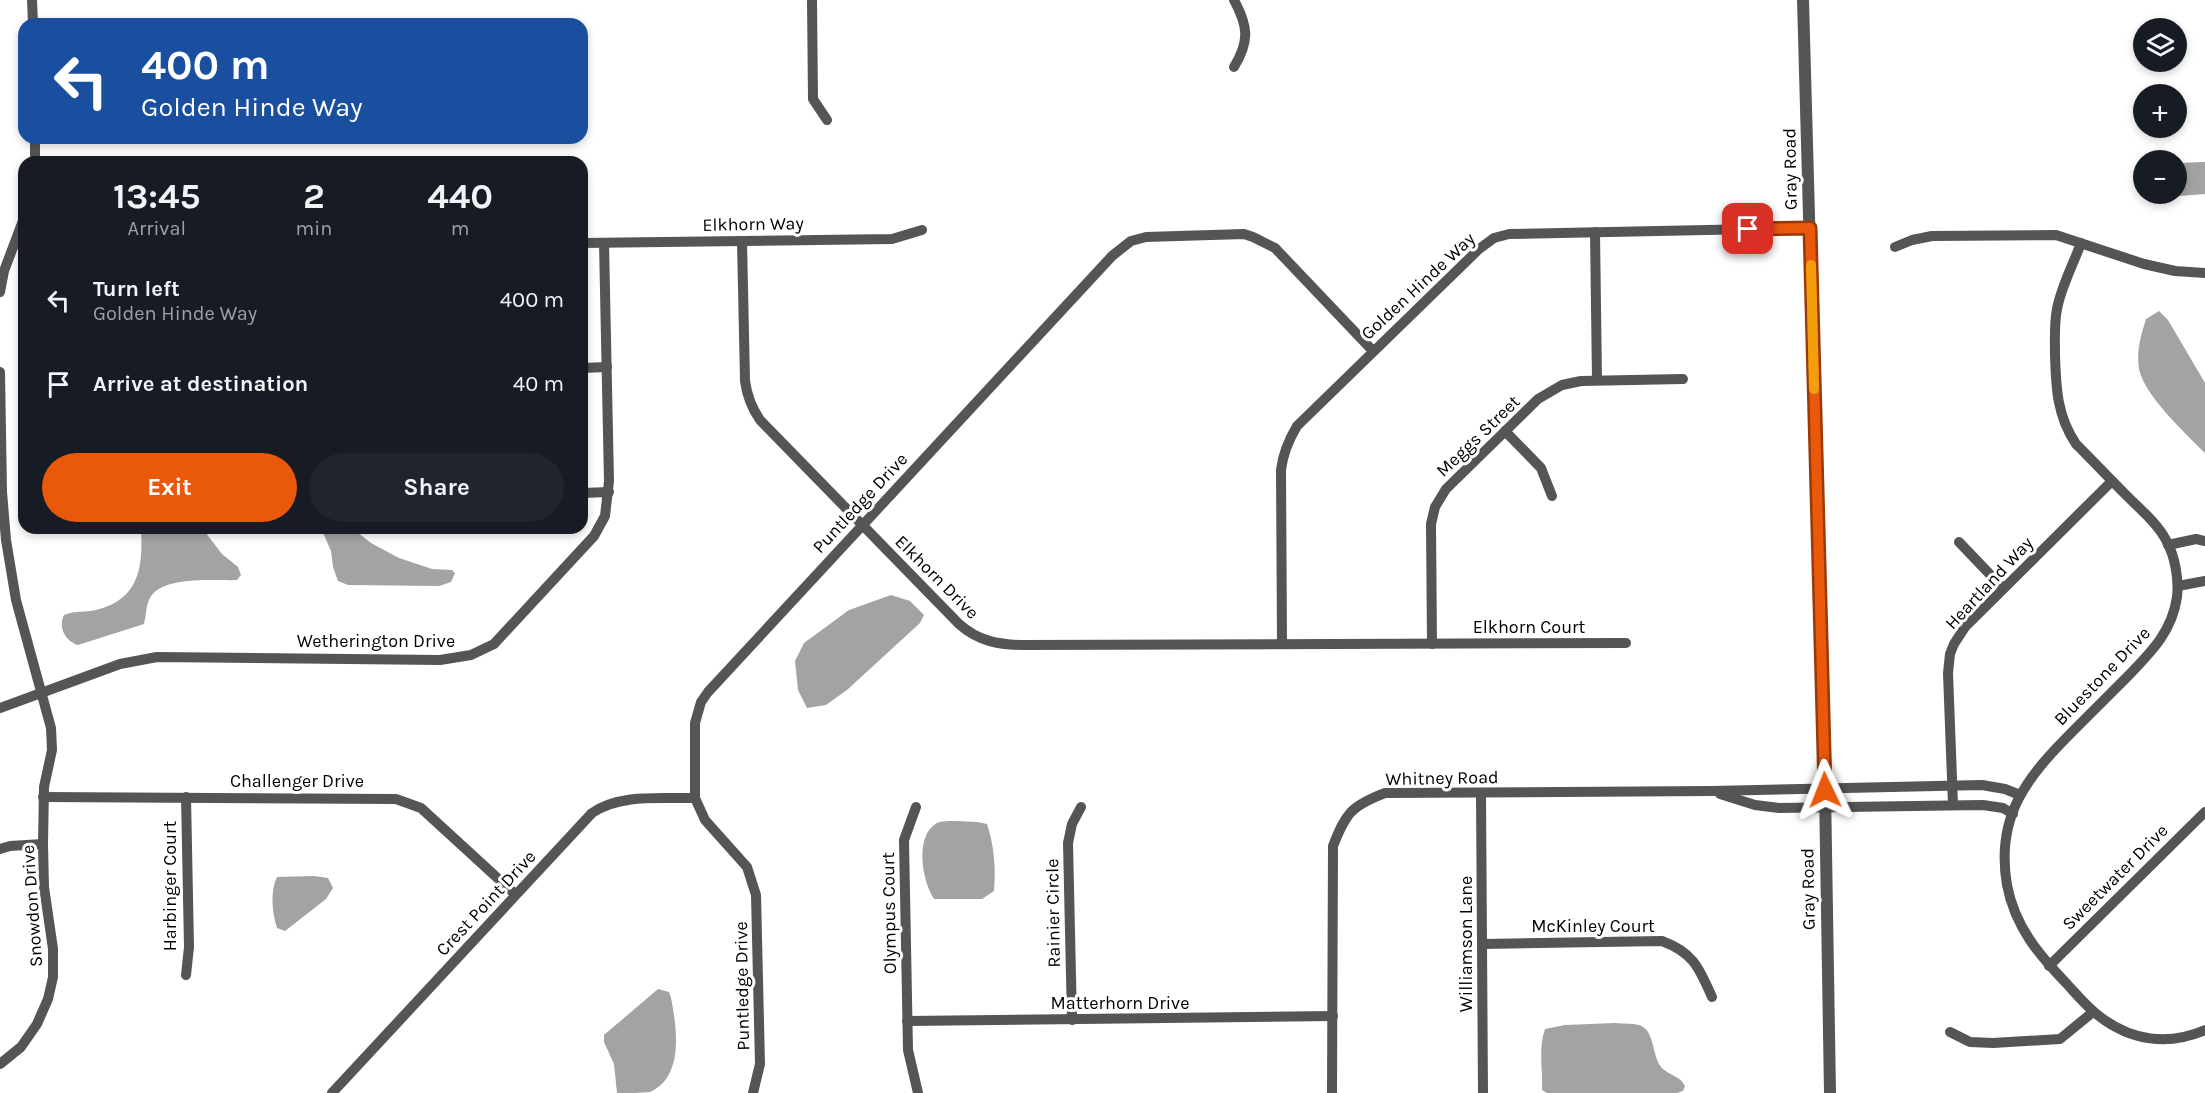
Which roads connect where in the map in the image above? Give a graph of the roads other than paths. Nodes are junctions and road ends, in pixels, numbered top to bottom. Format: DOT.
graph roads {
  1 [pos="32,0"];
  2 [pos="812,0"];
  3 [pos="1234,0"];
  4 [pos="1803,0"];
  5 [pos="33,18"];
  6 [pos="1234,67"];
  7 [pos="826,120"];
  8 [pos="1810,228"];
  9 [pos="922,230"];
  10 [pos="1595,232"];
  11 [pos="18,234"];
  12 [pos="742,241"];
  13 [pos="588,243"];
  14 [pos="604,243"];
  15 [pos="2081,243"];
  16 [pos="1894,247"];
  17 [pos="2205,273"];
  18 [pos="0,292"];
  19 [pos="1372,351"];
  20 [pos="606,367"];
  21 [pos="588,368"];
  22 [pos="0,372"];
  23 [pos="1683,379"];
  24 [pos="1598,380"];
  25 [pos="1505,431"];
  26 [pos="2112,481"];
  27 [pos="1,492"];
  28 [pos="609,492"];
  29 [pos="588,493"];
  30 [pos="1552,496"];
  31 [pos="862,525"];
  32 [pos="2205,541"];
  33 [pos="1959,542"];
  34 [pos="2168,545"];
  35 [pos="5,571"];
  36 [pos="2205,581"];
  37 [pos="2178,586"];
  38 [pos="2003,588"];
  39 [pos="1626,643"];
  40 [pos="1282,644"];
  41 [pos="1431,644"];
  42 [pos="43,693"];
  43 [pos="0,708"];
  44 [pos="1952,786"];
  45 [pos="1825,790"];
  46 [pos="1711,791"];
  47 [pos="1481,794"];
  48 [pos="2020,795"];
  49 [pos="43,797"];
  50 [pos="186,797"];
  51 [pos="695,798"];
  52 [pos="1953,805"];
  53 [pos="916,807"];
  54 [pos="1081,807"];
  55 [pos="1824,808"];
  56 [pos="2205,812"];
  57 [pos="2013,814"];
  58 [pos="43,844"];
  59 [pos="0,849"];
  60 [pos="515,894"];
  61 [pos="1482,944"];
  62 [pos="2049,966"];
  63 [pos="186,975"];
  64 [pos="1712,997"];
  65 [pos="2093,1012"];
  66 [pos="1333,1016"];
  67 [pos="907,1020"];
  68 [pos="1072,1020"];
  69 [pos="2205,1030"];
  70 [pos="1950,1032"];
  71 [pos="0,1064"];
  72 [pos="332,1093"];
  73 [pos="753,1093"];
  74 [pos="918,1093"];
  75 [pos="1332,1093"];
  76 [pos="1483,1093"];
  77 [pos="1830,1093"];
  1 -- 5 [label="street"];
  2 -- 7 [label="street"];
  3 -- 6 [label="street"];
  4 -- 8 [label="street, Gray Road"];
  8 -- 10 [label="street, Golden Hinde Way"];
  8 -- 45 [label="street, Gray Road"];
  9 -- 12 [label="street, Elkhorn Way"];
  10 -- 19 [label="street, Golden Hinde Way"];
  10 -- 24 [label="street"];
  11 -- 18 [label="street"];
  12 -- 14 [label="street, Elkhorn Way"];
  12 -- 31 [label="street, Elkhorn Drive"];
  13 -- 14 [label="street, Elkhorn Way"];
  14 -- 20 [label="street, Wetherington Drive"];
  15 -- 16 [label="street"];
  15 -- 17 [label="street"];
  15 -- 26 [label="street, Bluestone Drive"];
  19 -- 31 [label="street, Puntledge Drive"];
  19 -- 40 [label="street, Golden Hinde Way"];
  20 -- 21 [label="street"];
  20 -- 28 [label="street, Wetherington Drive"];
  22 -- 27 [label="street, Snowdon Drive"];
  23 -- 24 [label="street, Meggs Street"];
  24 -- 25 [label="street, Meggs Street"];
  25 -- 30 [label="street"];
  25 -- 41 [label="street, Meggs Street"];
  26 -- 34 [label="street, Bluestone Drive"];
  26 -- 38 [label="street, Heartland Way"];
  27 -- 35 [label="street, Snowdon Drive"];
  28 -- 29 [label="street"];
  28 -- 42 [label="street, Wetherington Drive"];
  31 -- 40 [label="street, Elkhorn Drive"];
  31 -- 51 [label="street, Puntledge Drive"];
  32 -- 34 [label="street"];
  33 -- 38 [label="street"];
  34 -- 37 [label="street, Bluestone Drive"];
  35 -- 42 [label="street, Snowdon Drive"];
  36 -- 37 [label="street"];
  37 -- 48 [label="street, Bluestone Drive"];
  38 -- 44 [label="street, Heartland Way"];
  39 -- 41 [label="street, Elkhorn Court"];
  40 -- 41 [label="street, Elkhorn Drive"];
  42 -- 43 [label="street, Wetherington Drive"];
  42 -- 49 [label="street, Snowdon Drive"];
  44 -- 45 [label="street, Whitney Road"];
  44 -- 48 [label="street, Whitney Road"];
  44 -- 52 [label="street, Heartland Way"];
  45 -- 46 [label="street, Whitney Road"];
  45 -- 55 [label="street, Gray Road"];
  46 -- 47 [label="street, Whitney Road"];
  46 -- 55 [label="street, Whitney Road"];
  47 -- 61 [label="street, Williamson Lane"];
  47 -- 66 [label="street, Whitney Road"];
  48 -- 57 [label="street, Bluestone Drive"];
  49 -- 50 [label="street, Challenger Drive"];
  49 -- 58 [label="street, Snowdon Drive"];
  50 -- 60 [label="street, Challenger Drive"];
  50 -- 63 [label="street, Harbinger Court"];
  51 -- 60 [label="street, Crest Point Drive"];
  51 -- 73 [label="street, Puntledge Drive"];
  52 -- 55 [label="street, Whitney Road"];
  52 -- 57 [label="street, Whitney Road"];
  53 -- 67 [label="street, Olympus Court"];
  54 -- 68 [label="street, Rainier Circle"];
  55 -- 77 [label="street, Gray Road"];
  56 -- 62 [label="street, Sweetwater Drive"];
  57 -- 62 [label="street, Bluestone Drive"];
  58 -- 59 [label="street"];
  58 -- 71 [label="street, Snowdon Drive"];
  60 -- 72 [label="street, Crest Point Drive"];
  61 -- 64 [label="street, McKinley Court"];
  61 -- 76 [label="street, Williamson Lane"];
  62 -- 65 [label="street, Bluestone Drive"];
  65 -- 69 [label="street, Bluestone Drive"];
  65 -- 70 [label="street"];
  66 -- 68 [label="street, Matterhorn Drive"];
  66 -- 75 [label="street, Whitney Road"];
  67 -- 68 [label="street, Matterhorn Drive"];
  67 -- 74 [label="street, Olympus Court"];
}
